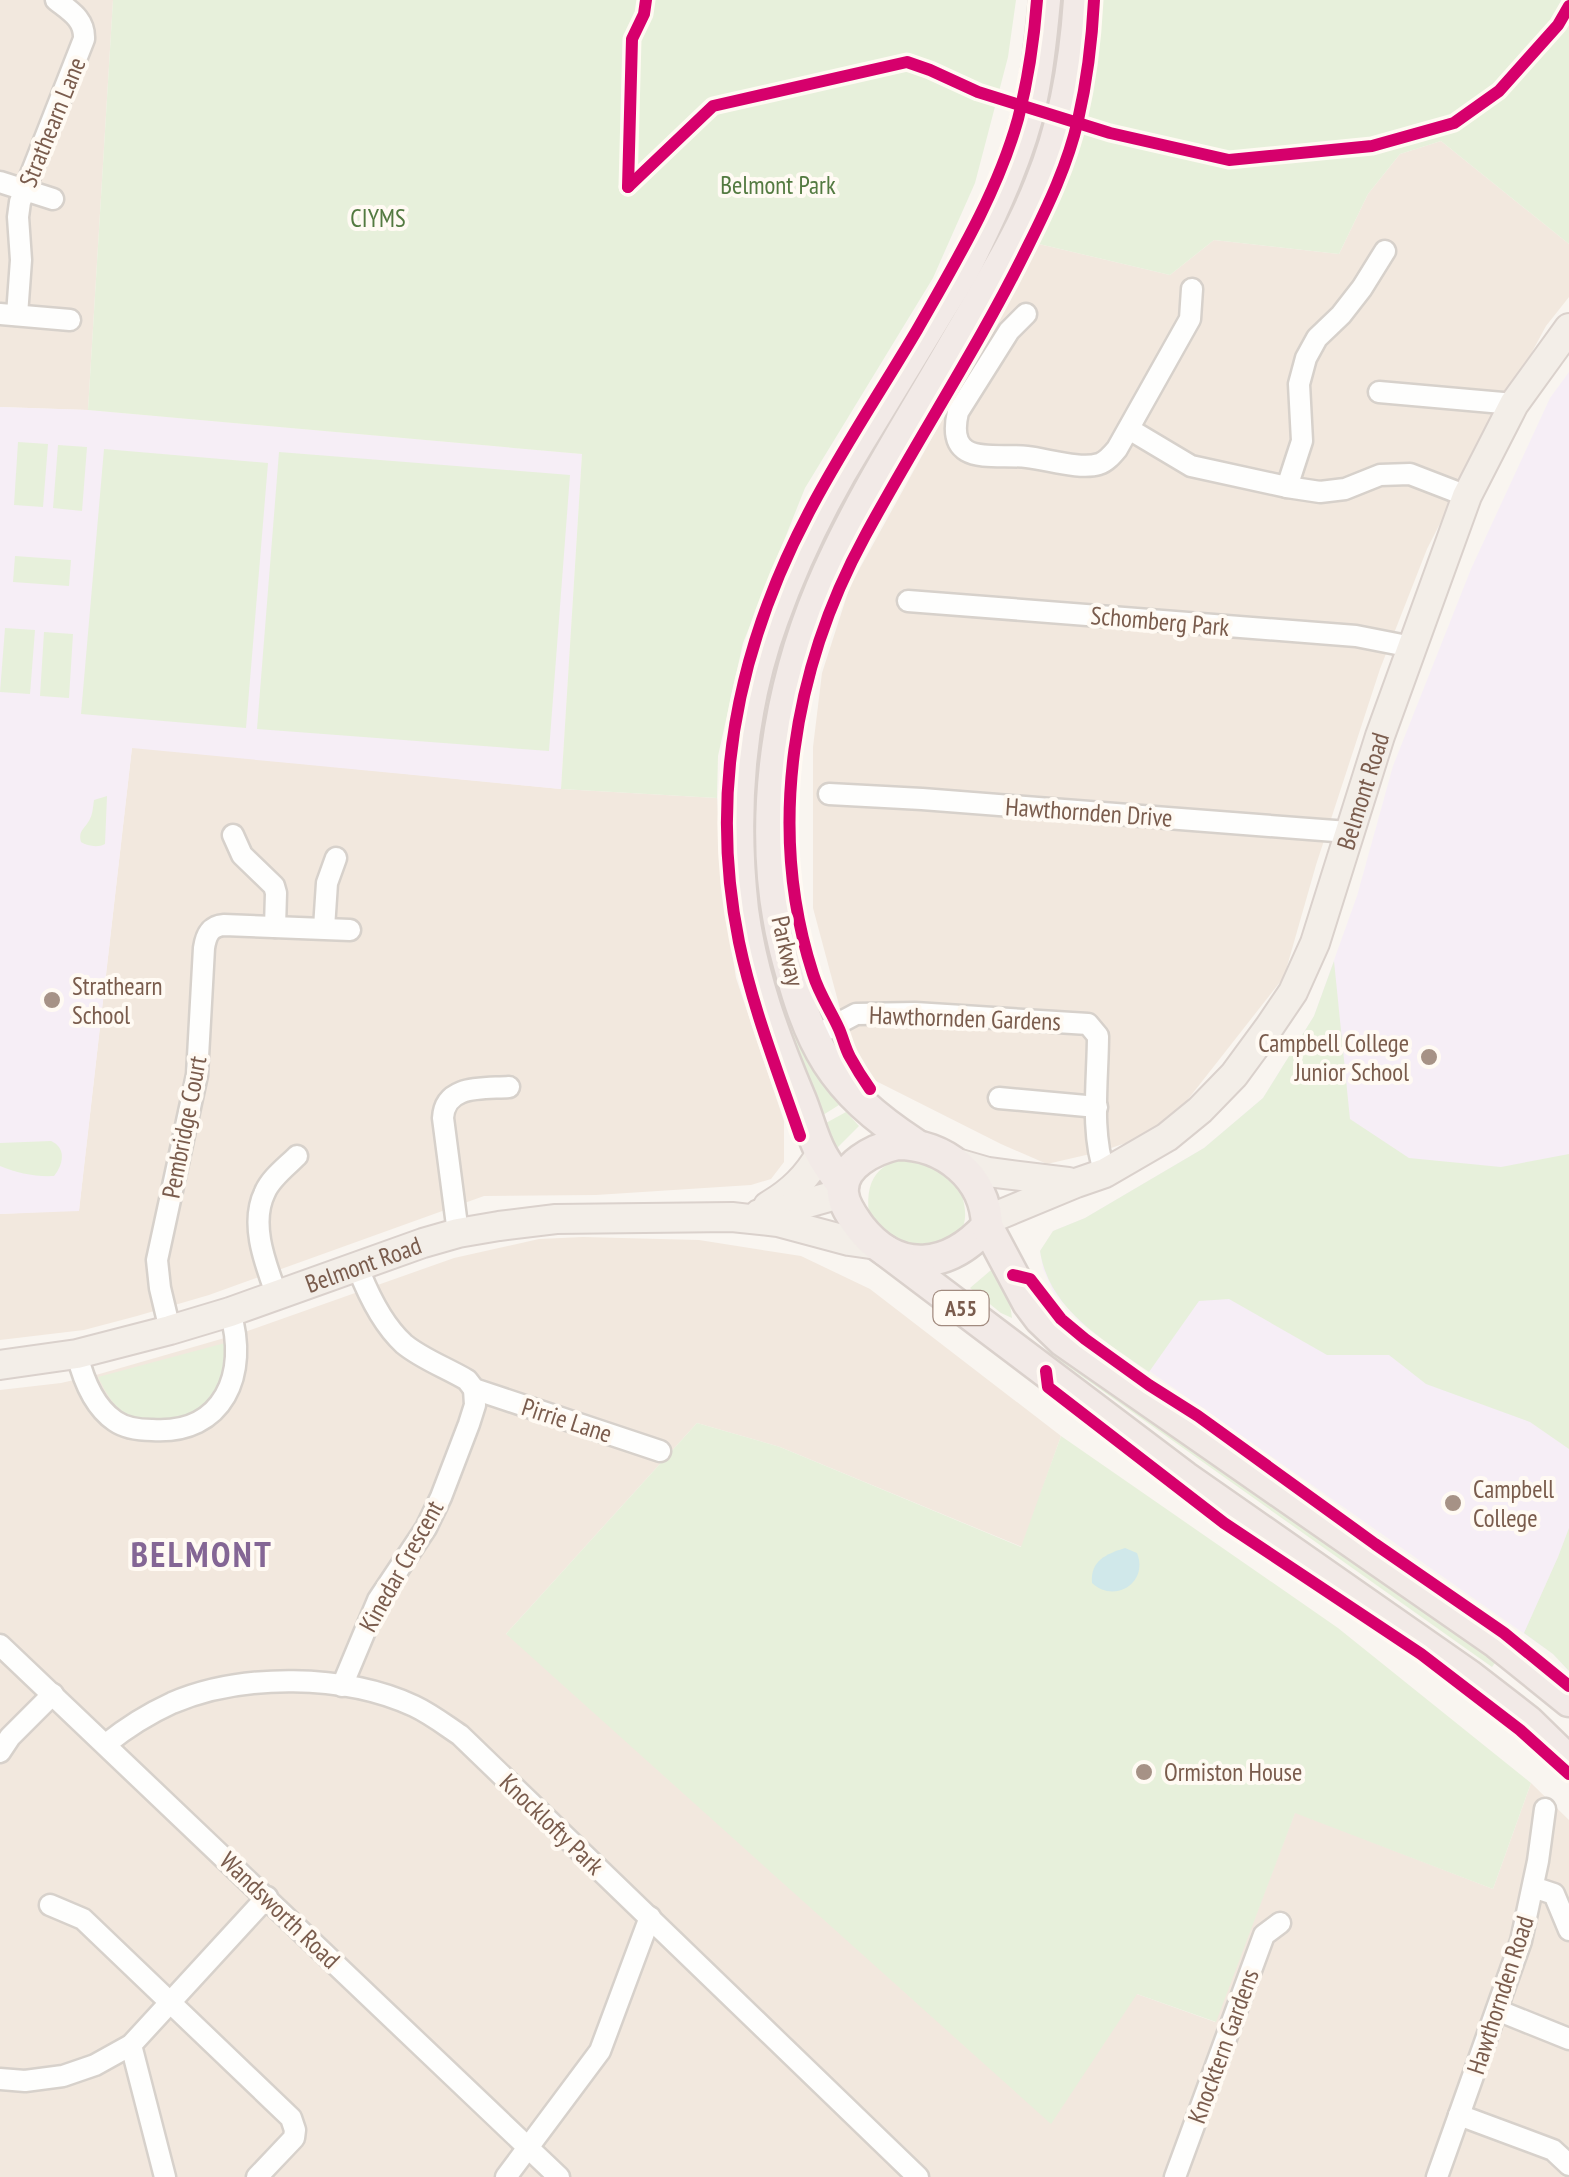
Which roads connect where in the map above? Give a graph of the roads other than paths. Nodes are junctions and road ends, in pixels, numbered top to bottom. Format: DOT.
graph roads {
  1 [pos="56,0"];
  2 [pos="1045,0"];
  3 [pos="1079,0"];
  4 [pos="0,182"];
  5 [pos="25,190"];
  6 [pos="53,200"];
  7 [pos="1385,251"];
  8 [pos="1192,289"];
  9 [pos="1026,314"];
  10 [pos="8,315"];
  11 [pos="70,320"];
  12 [pos="1569,328"];
  13 [pos="1379,392"];
  14 [pos="1514,404"];
  15 [pos="1129,429"];
  16 [pos="1287,487"];
  17 [pos="1468,496"];
  18 [pos="908,600"];
  19 [pos="1412,647"];
  20 [pos="829,794"];
  21 [pos="1348,832"];
  22 [pos="232,836"];
  23 [pos="336,858"];
  24 [pos="276,927"];
  25 [pos="324,928"];
  26 [pos="350,930"];
  27 [pos="813,1037"];
  28 [pos="509,1087"];
  29 [pos="999,1098"];
  30 [pos="1097,1107"];
  31 [pos="914,1144"];
  32 [pos="821,1153"];
  33 [pos="297,1156"];
  34 [pos="957,1163"];
  35 [pos="1105,1173"];
  36 [pos="1076,1183"];
  37 [pos="843,1190"];
  38 [pos="743,1216"];
  39 [pos="987,1224"];
  40 [pos="458,1233"];
  41 [pos="882,1248"];
  42 [pos="358,1268"];
  43 [pos="277,1296"];
  44 [pos="230,1312"];
  45 [pos="170,1330"];
  46 [pos="77,1354"];
  47 [pos="0,1365"];
  48 [pos="474,1389"];
  49 [pos="660,1451"];
  50 [pos="0,1645"];
  51 [pos="342,1686"];
  52 [pos="53,1694"];
  53 [pos="1569,1701"];
  54 [pos="106,1744"];
  55 [pos="0,1752"];
  56 [pos="1569,1762"];
  57 [pos="1545,1809"];
  58 [pos="1534,1887"];
  59 [pos="267,1897"];
  60 [pos="50,1906"];
  61 [pos="650,1918"];
  62 [pos="1280,1924"];
  63 [pos="1569,1930"];
  64 [pos="172,2003"];
  65 [pos="1497,2010"];
  66 [pos="1569,2039"];
  67 [pos="131,2044"];
  68 [pos="0,2080"];
  69 [pos="1460,2115"];
  70 [pos="528,2148"];
  71 [pos="1569,2165"];
  72 [pos="164,2177"];
  73 [pos="257,2177"];
  74 [pos="506,2177"];
  75 [pos="559,2177"];
  76 [pos="918,2177"];
  77 [pos="1174,2177"];
  78 [pos="1437,2177"];
  1 -- 5 [label="street, Strathearn Lane"];
  2 -- 32 [label="highway, Parkway / A55"];
  3 -- 27 [label="highway, Parkway"];
  4 -- 5 [label="street"];
  5 -- 6 [label="street"];
  5 -- 10 [label="street, Strathearn Lane"];
  7 -- 16 [label="street"];
  8 -- 15 [label="street"];
  9 -- 15 [label="street"];
  10 -- 11 [label="street, Strathearn Lane"];
  12 -- 14 [label="main road, Belmont Road"];
  13 -- 14 [label="street"];
  14 -- 17 [label="main road, Belmont Road"];
  15 -- 16 [label="street"];
  16 -- 17 [label="street"];
  17 -- 19 [label="main road, Belmont Road"];
  18 -- 19 [label="street, Schomberg Park"];
  19 -- 21 [label="main road, Belmont Road"];
  20 -- 21 [label="street, Hawthornden Drive"];
  21 -- 35 [label="main road, Belmont Road"];
  22 -- 24 [label="street"];
  23 -- 25 [label="street"];
  24 -- 25 [label="street, Pembridge Court"];
  24 -- 45 [label="street, Pembridge Court"];
  25 -- 26 [label="street, Pembridge Court"];
  27 -- 30 [label="street, Hawthornden Gardens"];
  27 -- 31 [label="highway, Parkway"];
  28 -- 40 [label="street"];
  29 -- 30 [label="street"];
  30 -- 35 [label="street, Hawthornden Gardens"];
  31 -- 34 [label="highway"];
  31 -- 37 [label="highway"];
  32 -- 37 [label="highway, Parkway / A55"];
  32 -- 38 [label="main road"];
  33 -- 43 [label="street"];
  34 -- 36 [label="main road, Belmont Road"];
  34 -- 39 [label="highway, A55"];
  35 -- 36 [label="main road, Belmont Road"];
  36 -- 39 [label="main road, Belmont Road"];
  37 -- 38 [label="main road, Belmont Road"];
  37 -- 41 [label="highway, A55"];
  38 -- 40 [label="main road, Belmont Road"];
  38 -- 41 [label="main road, Belmont Road"];
  39 -- 41 [label="highway, A55"];
  39 -- 53 [label="highway, A55"];
  40 -- 42 [label="main road, Belmont Road"];
  41 -- 56 [label="highway, A55"];
  42 -- 43 [label="main road, Belmont Road"];
  42 -- 48 [label="street, Pirrie Lane"];
  43 -- 44 [label="main road, Belmont Road"];
  44 -- 45 [label="main road, Belmont Road"];
  44 -- 46 [label="street"];
  45 -- 46 [label="main road, Belmont Road"];
  46 -- 47 [label="main road, Belmont Road"];
  48 -- 49 [label="street, Pirrie Lane"];
  48 -- 51 [label="street, Kinedar Crescent"];
  50 -- 52 [label="street, Wandsworth Road"];
  51 -- 54 [label="street, Knocklofty Park"];
  51 -- 61 [label="street, Knocklofty Park"];
  52 -- 54 [label="street, Wandsworth Road"];
  52 -- 55 [label="street"];
  54 -- 59 [label="street, Wandsworth Road"];
  57 -- 58 [label="street, Hawthornden Road"];
  58 -- 63 [label="street"];
  58 -- 65 [label="street, Hawthornden Road"];
  59 -- 64 [label="street"];
  59 -- 70 [label="street, Wandsworth Road"];
  60 -- 64 [label="street"];
  61 -- 70 [label="street"];
  61 -- 76 [label="street, Knocklofty Park"];
  62 -- 77 [label="street, Knocktern Gardens"];
  64 -- 67 [label="street"];
  64 -- 73 [label="street"];
  65 -- 66 [label="street"];
  65 -- 69 [label="street, Hawthornden Road"];
  67 -- 68 [label="street"];
  67 -- 72 [label="street"];
  69 -- 71 [label="street"];
  69 -- 78 [label="street, Hawthornden Road"];
  70 -- 74 [label="street"];
  70 -- 75 [label="street, Wandsworth Road"];
}
